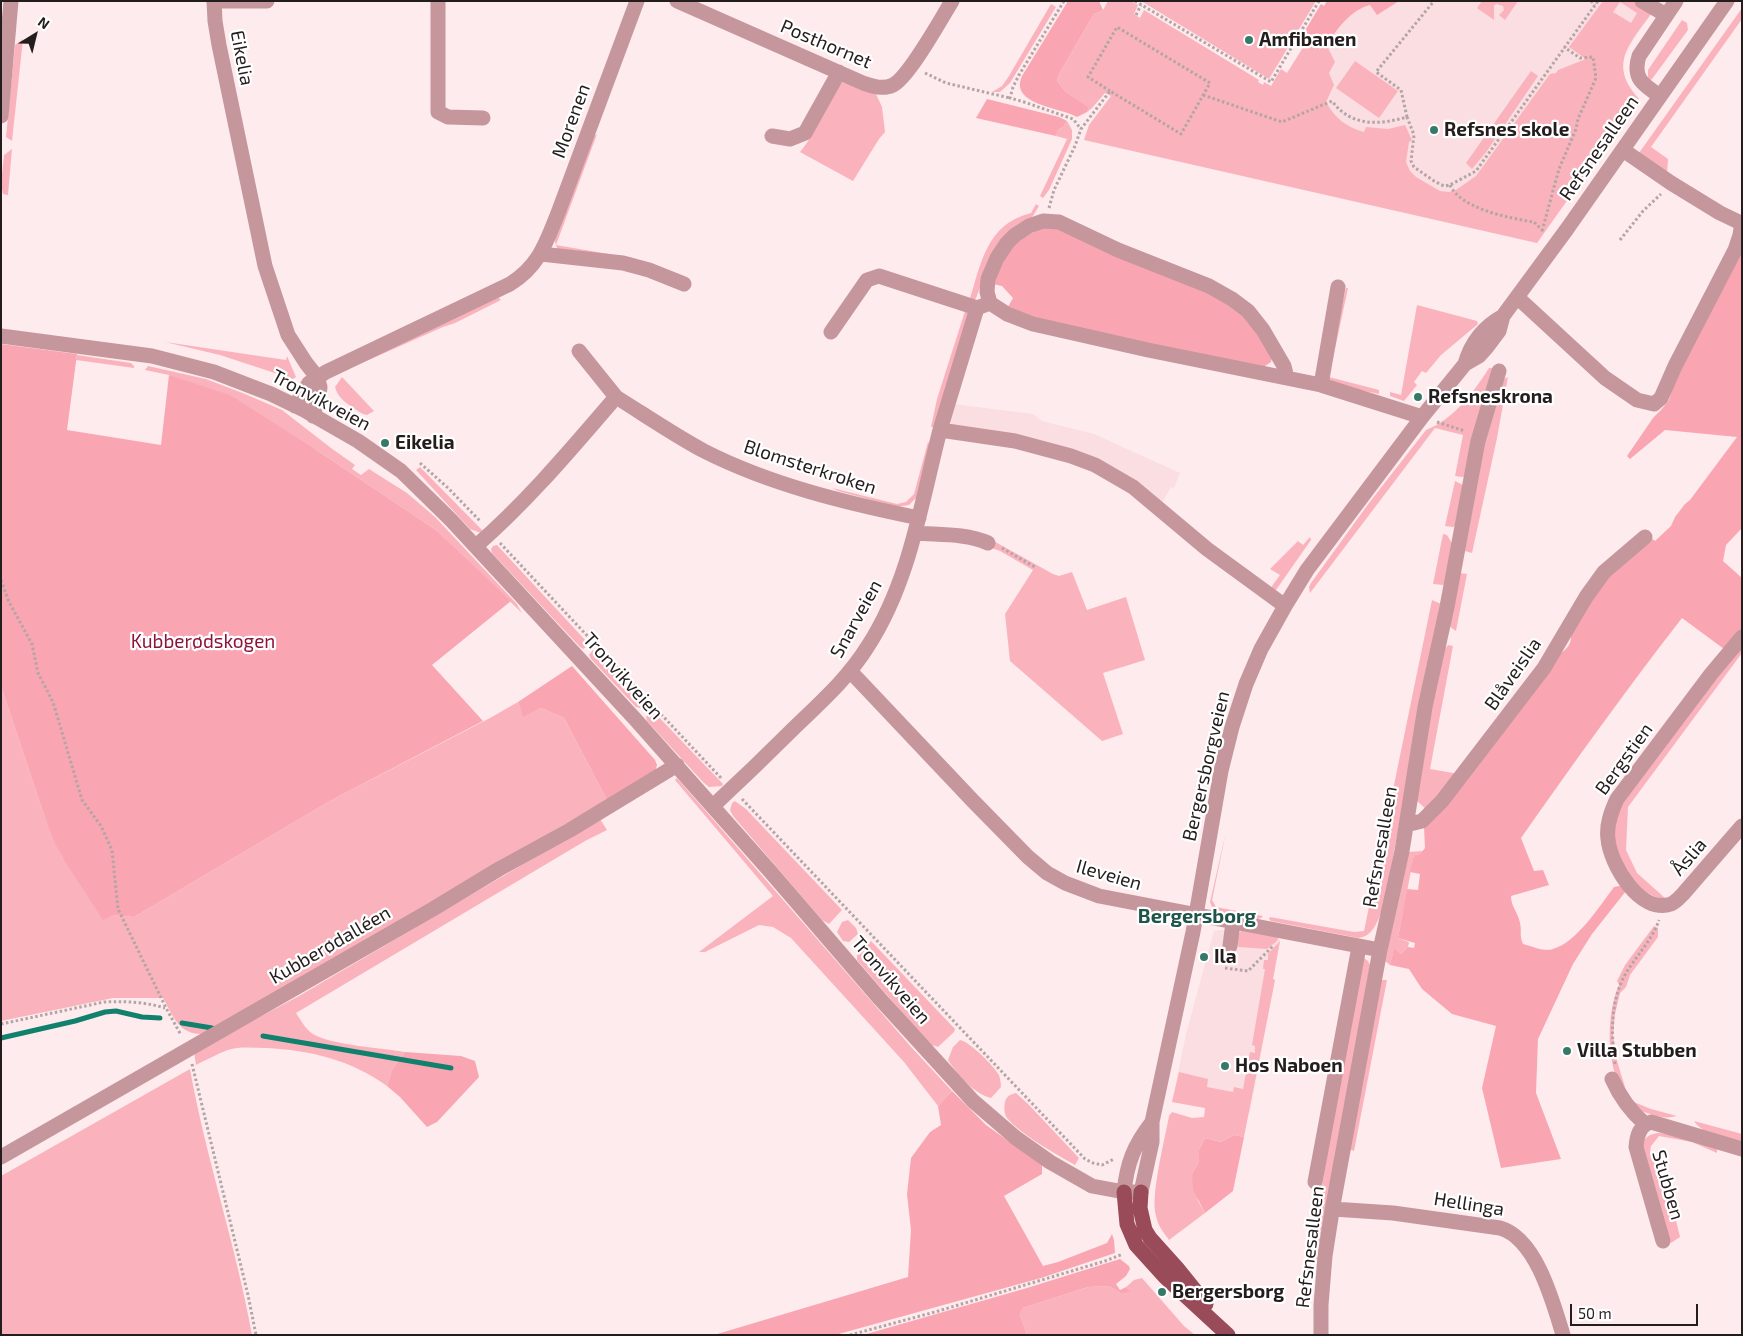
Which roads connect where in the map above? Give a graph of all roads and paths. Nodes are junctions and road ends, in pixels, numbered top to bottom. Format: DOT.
graph roads {
  1 [pos="12,1"];
  2 [pos="214,1"];
  3 [pos="220,1"];
  4 [pos="267,1"];
  5 [pos="438,1"];
  6 [pos="637,1"];
  7 [pos="677,1"];
  8 [pos="952,1"];
  9 [pos="1064,1"];
  10 [pos="1135,1"];
  11 [pos="1319,1"];
  12 [pos="1434,1"];
  13 [pos="1591,1"];
  14 [pos="1642,1"];
  15 [pos="1676,1"];
  16 [pos="1727,1"];
  17 [pos="1596,3"];
  18 [pos="1141,5"];
  19 [pos="1136,15"];
  20 [pos="1666,15"];
  21 [pos="1564,47"];
  22 [pos="913,63"];
  23 [pos="839,72"];
  24 [pos="1110,91"];
  25 [pos="1203,95"];
  26 [pos="1660,96"];
  27 [pos="1010,98"];
  28 [pos="1,116"];
  29 [pos="1407,117"];
  30 [pos="483,118"];
  31 [pos="1081,128"];
  32 [pos="772,136"];
  33 [pos="1623,150"];
  34 [pos="1671,183"];
  35 [pos="1450,185"];
  36 [pos="1051,201"];
  37 [pos="1742,223"];
  38 [pos="1542,231"];
  39 [pos="1544,237"];
  40 [pos="1620,240"];
  41 [pos="541,254"];
  42 [pos="684,284"];
  43 [pos="1338,287"];
  44 [pos="1517,296"];
  45 [pos="984,305"];
  46 [pos="1502,316"];
  47 [pos="831,332"];
  48 [pos="1,336"];
  49 [pos="578,351"];
  50 [pos="1499,371"];
  51 [pos="317,377"];
  52 [pos="1287,378"];
  53 [pos="1321,386"];
  54 [pos="616,396"];
  55 [pos="295,406"];
  56 [pos="313,416"];
  57 [pos="1422,417"];
  58 [pos="1437,422"];
  59 [pos="940,430"];
  60 [pos="1478,441"];
  61 [pos="420,463"];
  62 [pos="919,518"];
  63 [pos="491,533"];
  64 [pos="915,533"];
  65 [pos="1645,537"];
  66 [pos="988,543"];
  67 [pos="476,546"];
  68 [pos="1034,567"];
  69 [pos="1,580"];
  70 [pos="1285,606"];
  71 [pos="1742,637"];
  72 [pos="850,672"];
  73 [pos="677,765"];
  74 [pos="732,788"];
  75 [pos="713,806"];
  76 [pos="1406,825"];
  77 [pos="1742,826"];
  78 [pos="1662,905"];
  79 [pos="1196,916"];
  80 [pos="1233,922"];
  81 [pos="1287,932"];
  82 [pos="1230,946"];
  83 [pos="1359,947"];
  84 [pos="1380,950"];
  85 [pos="1225,968"];
  86 [pos="166,1008"];
  87 [pos="1,1024"];
  88 [pos="188,1049"];
  89 [pos="1612,1079"];
  90 [pos="1152,1122"];
  91 [pos="1645,1124"];
  92 [pos="1742,1149"];
  93 [pos="1116,1157"];
  94 [pos="1,1158"];
  95 [pos="1315,1182"];
  96 [pos="1124,1192"];
  97 [pos="1141,1192"];
  98 [pos="1333,1209"];
  99 [pos="1662,1241"];
  100 [pos="1126,1252"];
  101 [pos="256,1335"];
  102 [pos="850,1335"];
  103 [pos="1229,1335"];
  104 [pos="1321,1335"];
  105 [pos="1563,1335"];
  1 -- 28 [label="street"];
  2 -- 51 [label="street, Eikelia"];
  3 -- 4 [label="street, Eikelia"];
  5 -- 30 [label="street"];
  6 -- 41 [label="street, Morenen"];
  7 -- 23 [label="street, Posthornet"];
  8 -- 22 [label="street, Posthornet"];
  9 -- 27 [label="path"];
  10 -- 18 [label="path"];
  11 -- 18 [label="path"];
  12 -- 29 [label="path"];
  13 -- 17 [label="path"];
  14 -- 20 [label="street"];
  15 -- 20 [label="street"];
  16 -- 26 [label="street, Refsnesalleen"];
  17 -- 21 [label="path"];
  18 -- 19 [label="path"];
  20 -- 26 [label="street"];
  21 -- 35 [label="path"];
  21 -- 38 [label="path"];
  22 -- 23 [label="street, Posthornet"];
  22 -- 27 [label="path"];
  23 -- 32 [label="street"];
  24 -- 25 [label="path"];
  24 -- 25 [label="path"];
  24 -- 31 [label="path"];
  25 -- 29 [label="path"];
  26 -- 33 [label="street, Refsnesalleen"];
  27 -- 31 [label="path"];
  29 -- 35 [label="path"];
  31 -- 36 [label="path"];
  33 -- 34 [label="street"];
  33 -- 44 [label="street, Refsnesalleen"];
  34 -- 37 [label="street"];
  34 -- 40 [label="path"];
  35 -- 38 [label="path"];
  37 -- 44 [label="street"];
  38 -- 39 [label="path"];
  41 -- 42 [label="street"];
  41 -- 51 [label="street, Morenen"];
  43 -- 53 [label="street"];
  44 -- 46 [label="street, Refsnesalleen"];
  45 -- 47 [label="street"];
  45 -- 52 [label="street"];
  45 -- 52 [label="street"];
  45 -- 59 [label="street, Snarveien"];
  46 -- 57 [label="street, Bergersborgveien"];
  48 -- 55 [label="street, Tronvikveien"];
  49 -- 54 [label="street, Blomsterkroken"];
  50 -- 60 [label="street, Refsnesalleen"];
  51 -- 55 [label="street"];
  51 -- 56 [label="street"];
  52 -- 53 [label="street"];
  53 -- 57 [label="street"];
  54 -- 62 [label="street, Blomsterkroken"];
  54 -- 63 [label="street"];
  55 -- 56 [label="street, Tronvikveien"];
  56 -- 67 [label="street, Tronvikveien"];
  57 -- 70 [label="street, Bergersborgveien"];
  58 -- 60 [label="path"];
  59 -- 62 [label="street, Snarveien"];
  59 -- 70 [label="street"];
  60 -- 76 [label="street, Refsnesalleen"];
  61 -- 63 [label="path"];
  62 -- 64 [label="street, Snarveien"];
  63 -- 67 [label="street"];
  63 -- 74 [label="path"];
  64 -- 66 [label="street"];
  64 -- 72 [label="street, Snarveien"];
  65 -- 76 [label="street, Blåveislia"];
  66 -- 68 [label="path"];
  67 -- 73 [label="street, Tronvikveien"];
  69 -- 86 [label="path"];
  70 -- 79 [label="street, Bergersborgveien"];
  71 -- 78 [label="street, Bergstien"];
  72 -- 74 [label="street, Snarveien"];
  72 -- 79 [label="street, Ileveien"];
  73 -- 75 [label="street, Tronvikveien"];
  73 -- 88 [label="street, Kubberødalléen"];
  74 -- 75 [label="street, Snarveien"];
  74 -- 93 [label="path"];
  75 -- 96 [label="street, Tronvikveien"];
  76 -- 84 [label="street, Refsnesalleen"];
  77 -- 78 [label="street, Åslia"];
  78 -- 89 [label="path"];
  79 -- 80 [label="street, Ileveien"];
  79 -- 90 [label="street, Bergersborgveien"];
  80 -- 81 [label="street, Ileveien"];
  80 -- 82 [label="street"];
  81 -- 83 [label="street, Ileveien"];
  81 -- 85 [label="path"];
  83 -- 84 [label="street, Ileveien"];
  83 -- 95 [label="street"];
  84 -- 98 [label="street, Refsnesalleen"];
  86 -- 87 [label="path"];
  86 -- 88 [label="path"];
  88 -- 94 [label="street, Kubberødalléen"];
  88 -- 101 [label="path"];
  89 -- 91 [label="street"];
  90 -- 96 [label="street, Bergersborgveien"];
  90 -- 97 [label="street, Bergersborgveien"];
  91 -- 92 [label="street, Stubben"];
  91 -- 99 [label="street, Stubben"];
  96 -- 97 [label="street, Tronvikveien"];
  96 -- 103 [label="main road"];
  97 -- 103 [label="main road"];
  98 -- 104 [label="street, Refsnesalleen"];
  98 -- 105 [label="street, Hellinga"];
  100 -- 102 [label="path"];
}
